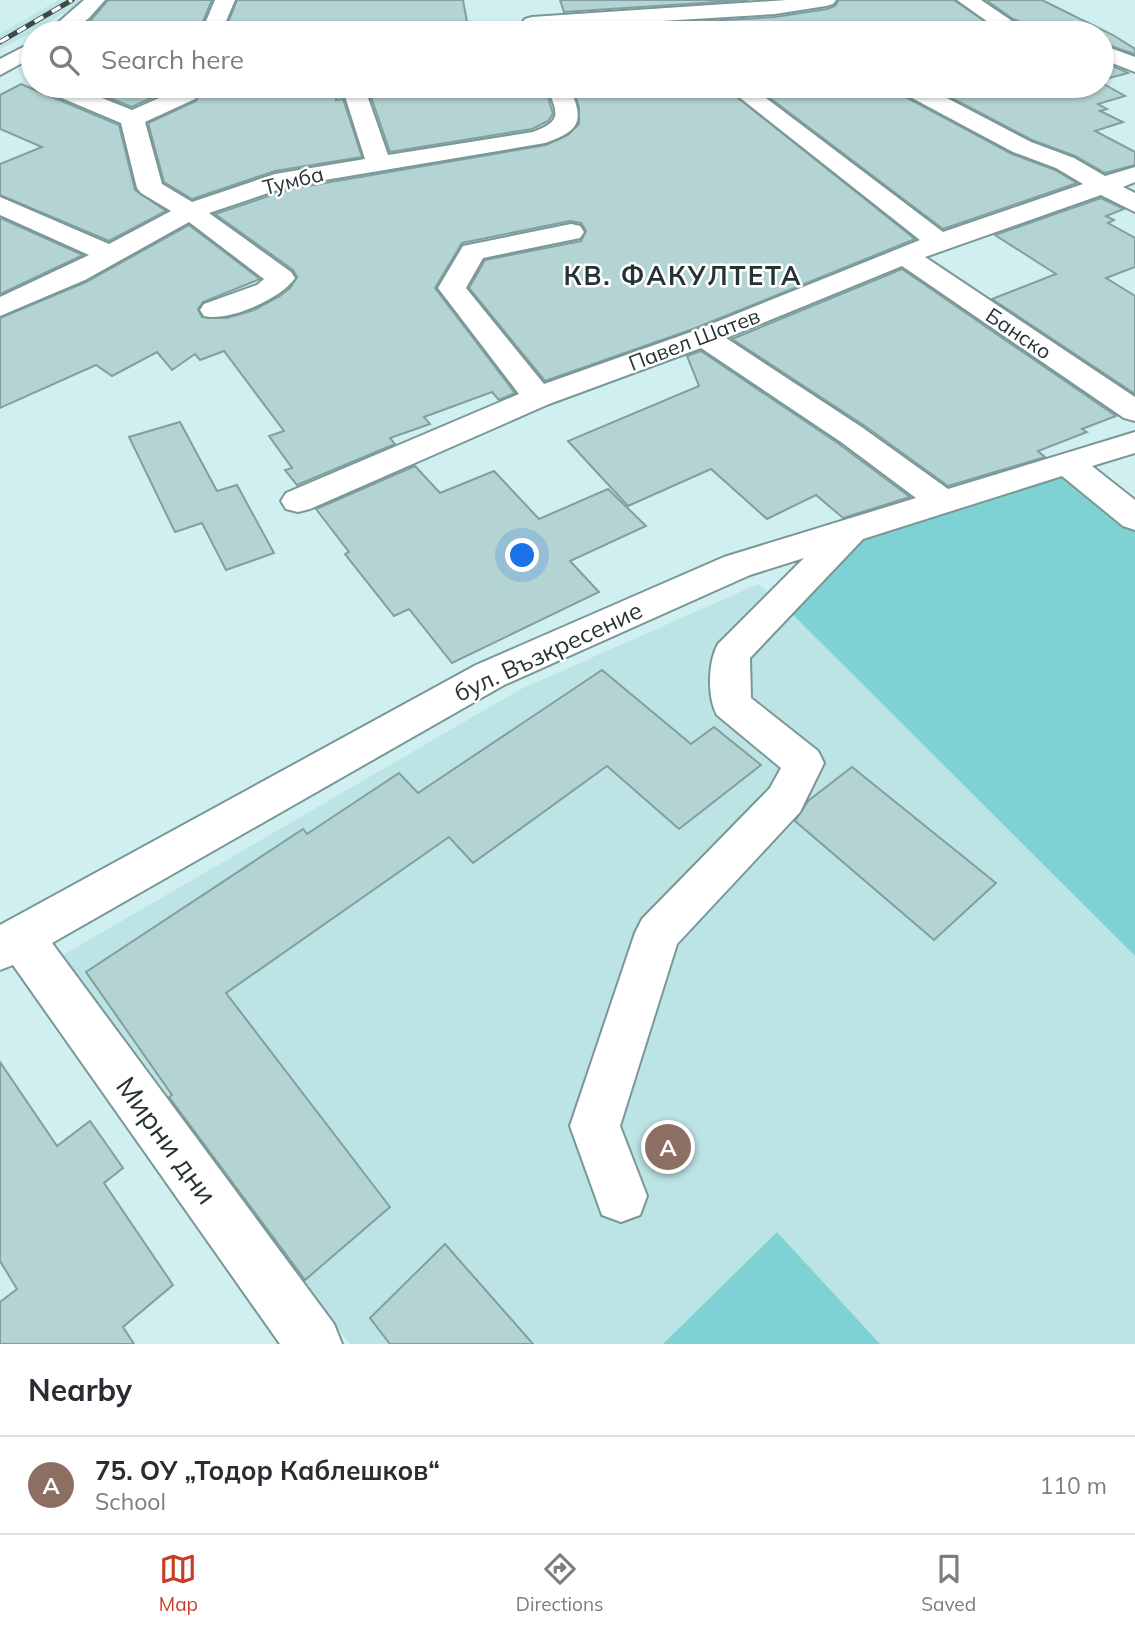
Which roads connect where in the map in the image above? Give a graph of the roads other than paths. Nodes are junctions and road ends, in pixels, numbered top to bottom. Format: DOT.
graph roads {
  1 [pos="95,0"];
  2 [pos="225,0"];
  3 [pos="524,0"];
  4 [pos="821,0"];
  5 [pos="826,0"];
  6 [pos="967,0"];
  7 [pos="710,6"];
  8 [pos="775,8"];
  9 [pos="648,18"];
  10 [pos="72,21"];
  11 [pos="216,21"];
  12 [pos="532,21"];
  13 [pos="614,21"];
  14 [pos="652,21"];
  15 [pos="795,21"];
  16 [pos="999,21"];
  17 [pos="21,56"];
  18 [pos="1114,56"];
  19 [pos="1135,65"];
  20 [pos="0,70"];
  21 [pos="21,74"];
  22 [pos="82,98"];
  23 [pos="178,98"];
  24 [pos="357,98"];
  25 [pos="563,98"];
  26 [pos="752,98"];
  27 [pos="930,98"];
  28 [pos="132,119"];
  29 [pos="378,162"];
  30 [pos="1135,174"];
  31 [pos="1105,185"];
  32 [pos="1135,204"];
  33 [pos="0,205"];
  34 [pos="190,211"];
  35 [pos="571,232"];
  36 [pos="939,242"];
  37 [pos="110,255"];
  38 [pos="904,255"];
  39 [pos="0,307"];
  40 [pos="214,310"];
  41 [pos="704,337"];
  42 [pos="538,397"];
  43 [pos="1135,411"];
  44 [pos="1135,442"];
  45 [pos="1068,464"];
  46 [pos="298,501"];
  47 [pos="945,503"];
  48 [pos="1135,518"];
  49 [pos="850,531"];
  50 [pos="10,943"];
  51 [pos="621,1196"];
  52 [pos="314,1344"];
  1 -- 10 [label="street"];
  2 -- 11 [label="street"];
  3 -- 12 [label="street"];
  4 -- 5 [label="street"];
  4 -- 8 [label="street"];
  6 -- 16 [label="street"];
  7 -- 8 [label="street"];
  7 -- 9 [label="street"];
  8 -- 15 [label="street"];
  9 -- 13 [label="street"];
  9 -- 14 [label="street"];
  17 -- 20 [label="street"];
  18 -- 19 [label="street"];
  20 -- 21 [label="street"];
  22 -- 28 [label="street"];
  23 -- 28 [label="street"];
  24 -- 29 [label="street"];
  25 -- 29 [label="street, Тумба"];
  26 -- 36 [label="street"];
  27 -- 31 [label="street"];
  28 -- 34 [label="street"];
  29 -- 34 [label="street, Тумба"];
  30 -- 31 [label="street, Павел Шатев"];
  31 -- 32 [label="street"];
  31 -- 36 [label="street, Павел Шатев"];
  33 -- 37 [label="street"];
  34 -- 37 [label="street, Тумба"];
  34 -- 40 [label="street"];
  35 -- 42 [label="street"];
  36 -- 38 [label="street, Павел Шатев"];
  37 -- 39 [label="street, Тумба"];
  38 -- 41 [label="street, Павел Шатев"];
  38 -- 43 [label="street, Банско"];
  41 -- 42 [label="street, Павел Шатев"];
  41 -- 47 [label="street"];
  42 -- 46 [label="street, Павел Шатев"];
  44 -- 45 [label="street, бул. Възкресение"];
  45 -- 47 [label="street, бул. Възкресение"];
  45 -- 48 [label="street"];
  47 -- 49 [label="street, бул. Възкресение"];
  49 -- 50 [label="street, бул. Възкресение"];
  49 -- 51 [label="street"];
  50 -- 52 [label="street, Мирни дни"];
}
